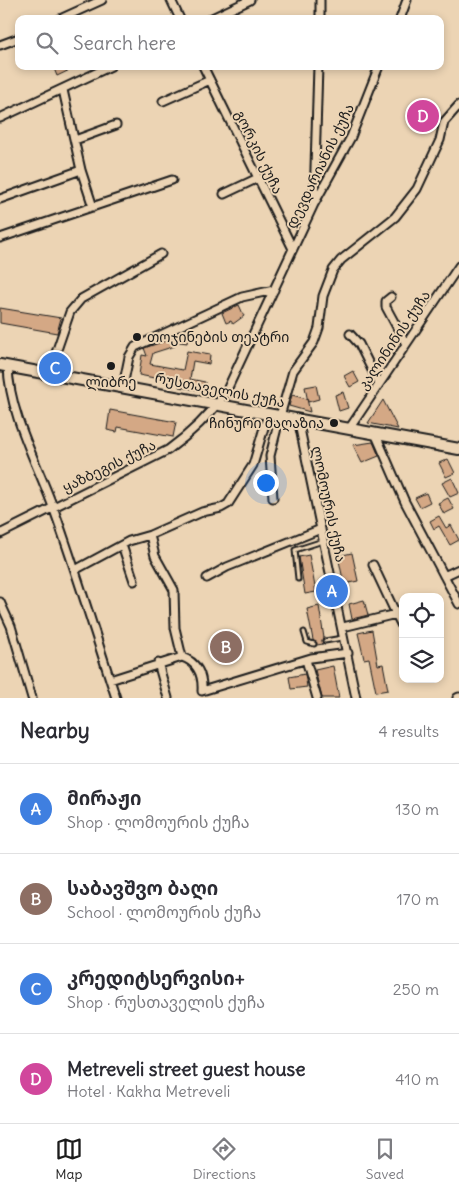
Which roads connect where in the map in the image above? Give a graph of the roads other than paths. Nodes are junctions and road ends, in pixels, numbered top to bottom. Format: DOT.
graph roads {
  1 [pos="102,0"];
  2 [pos="171,0"];
  3 [pos="250,0"];
  4 [pos="320,0"];
  5 [pos="407,0"];
  6 [pos="69,15"];
  7 [pos="178,15"];
  8 [pos="218,15"];
  9 [pos="320,15"];
  10 [pos="401,15"];
  11 [pos="15,39"];
  12 [pos="0,45"];
  13 [pos="103,70"];
  14 [pos="205,70"];
  15 [pos="318,70"];
  16 [pos="376,70"];
  17 [pos="210,80"];
  18 [pos="63,90"];
  19 [pos="163,101"];
  20 [pos="459,105"];
  21 [pos="0,118"];
  22 [pos="116,125"];
  23 [pos="74,140"];
  24 [pos="82,170"];
  25 [pos="258,178"];
  26 [pos="172,180"];
  27 [pos="224,194"];
  28 [pos="0,199"];
  29 [pos="314,204"];
  30 [pos="93,207"];
  31 [pos="0,238"];
  32 [pos="293,249"];
  33 [pos="161,254"];
  34 [pos="459,266"];
  35 [pos="274,290"];
  36 [pos="391,297"];
  37 [pos="350,334"];
  38 [pos="406,344"];
  39 [pos="4,366"];
  40 [pos="48,373"];
  41 [pos="379,384"];
  42 [pos="123,386"];
  43 [pos="218,404"];
  44 [pos="268,414"];
  45 [pos="280,416"];
  46 [pos="298,419"];
  47 [pos="349,429"];
  48 [pos="375,433"];
  49 [pos="459,449"];
  50 [pos="273,498"];
  51 [pos="53,507"];
  52 [pos="321,529"];
  53 [pos="0,534"];
  54 [pos="150,535"];
  55 [pos="324,541"];
  56 [pos="122,545"];
  57 [pos="373,565"];
  58 [pos="459,569"];
  59 [pos="75,570"];
  60 [pos="444,576"];
  61 [pos="207,578"];
  62 [pos="298,579"];
  63 [pos="134,581"];
  64 [pos="0,602"];
  65 [pos="459,604"];
  66 [pos="396,614"];
  67 [pos="399,620"];
  68 [pos="343,627"];
  69 [pos="304,632"];
  70 [pos="345,638"];
  71 [pos="325,641"];
  72 [pos="314,644"];
  73 [pos="348,653"];
  74 [pos="182,657"];
  75 [pos="306,660"];
  76 [pos="158,663"];
  77 [pos="110,680"];
  78 [pos="202,695"];
  79 [pos="32,698"];
  80 [pos="116,698"];
  81 [pos="168,698"];
  82 [pos="317,698"];
  83 [pos="356,698"];
  1 -- 6 [label="street"];
  2 -- 7 [label="street"];
  3 -- 8 [label="street"];
  4 -- 9 [label="street"];
  5 -- 10 [label="street"];
  11 -- 12 [label="street"];
  13 -- 18 [label="street"];
  14 -- 17 [label="street, გორკის ქუჩა"];
  15 -- 29 [label="street"];
  16 -- 29 [label="street, დევდარიანის ქუჩა"];
  17 -- 19 [label="street"];
  17 -- 25 [label="street, გორკის ქუჩა"];
  18 -- 21 [label="street"];
  18 -- 23 [label="street"];
  20 -- 45 [label="street"];
  22 -- 23 [label="street"];
  23 -- 24 [label="street"];
  24 -- 28 [label="street"];
  24 -- 30 [label="street"];
  25 -- 27 [label="street"];
  25 -- 32 [label="street, გორკის ქუჩა"];
  26 -- 30 [label="street"];
  29 -- 32 [label="street, დევდარიანის ქუჩა"];
  30 -- 31 [label="street"];
  32 -- 35 [label="street, დევდარიანის ქუჩა"];
  33 -- 40 [label="street"];
  34 -- 38 [label="street, კალინინის ქუჩა"];
  35 -- 42 [label="street"];
  35 -- 43 [label="street, ყაზბეგის ქუჩა"];
  36 -- 38 [label="street"];
  37 -- 41 [label="street"];
  38 -- 41 [label="street, კალინინის ქუჩა"];
  39 -- 40 [label="main road, რუსთაველის ქუჩა"];
  39 -- 51 [label="street"];
  40 -- 42 [label="main road, რუსთაველის ქუჩა"];
  41 -- 47 [label="street, კალინინის ქუჩა"];
  42 -- 43 [label="main road, რუსთაველის ქუჩა"];
  43 -- 44 [label="main road, რუსთაველის ქუჩა"];
  43 -- 51 [label="street, ყაზბეგის ქუჩა"];
  44 -- 45 [label="main road, რუსთაველის ქუჩა"];
  44 -- 54 [label="street"];
  45 -- 46 [label="main road, რუსთაველის ქუჩა"];
  45 -- 50 [label="street"];
  46 -- 47 [label="main road, რუსთაველის ქუჩა"];
  46 -- 52 [label="street, ლომოურის ქუჩა"];
  47 -- 48 [label="main road, რუსთაველის ქუჩა"];
  48 -- 49 [label="main road, რუსთაველის ქუჩა"];
  48 -- 60 [label="street"];
  51 -- 53 [label="street, ყაზბეგის ქუჩა"];
  51 -- 59 [label="street"];
  52 -- 55 [label="street, ლომოურის ქუჩა"];
  52 -- 61 [label="street"];
  54 -- 56 [label="street"];
  54 -- 74 [label="street"];
  55 -- 62 [label="lane"];
  55 -- 68 [label="street, ლომოურის ქუჩა"];
  56 -- 59 [label="street"];
  56 -- 63 [label="street"];
  57 -- 66 [label="street"];
  58 -- 60 [label="street"];
  59 -- 77 [label="street"];
  60 -- 65 [label="street"];
  64 -- 79 [label="street"];
  66 -- 67 [label="street"];
  66 -- 68 [label="street"];
  68 -- 70 [label="street, ლომოურის ქუჩა"];
  69 -- 72 [label="lane"];
  70 -- 71 [label="lane"];
  70 -- 73 [label="street, ლომოურის ქუჩა"];
  73 -- 75 [label="street"];
  73 -- 83 [label="street, ლომოურის ქუჩა"];
  74 -- 76 [label="street"];
  74 -- 78 [label="street"];
  75 -- 78 [label="street"];
  75 -- 82 [label="street"];
  76 -- 77 [label="street"];
  76 -- 81 [label="street"];
  77 -- 80 [label="street"];
}
